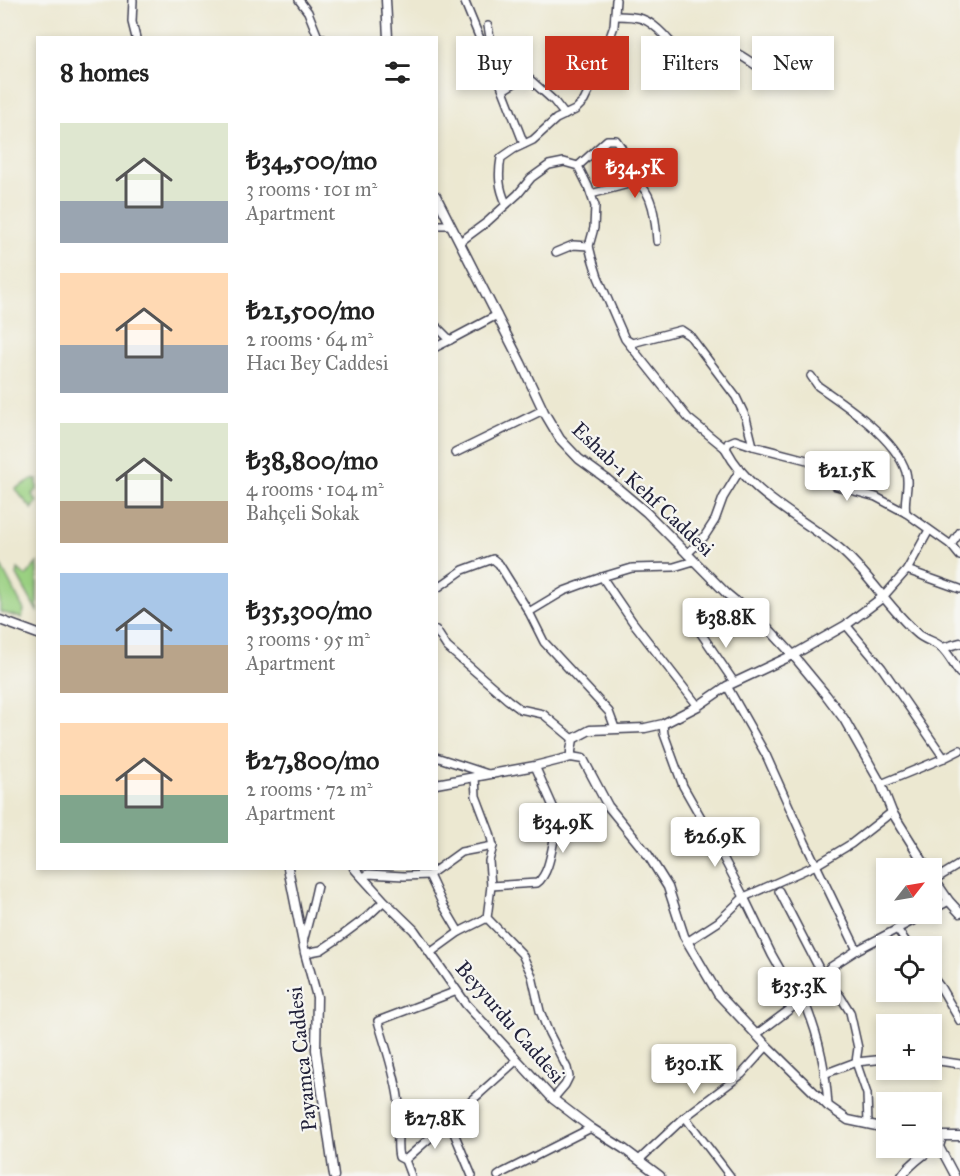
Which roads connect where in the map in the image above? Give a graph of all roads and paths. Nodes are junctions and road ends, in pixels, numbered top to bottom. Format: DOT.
graph roads {
  1 [pos="133,0"];
  2 [pos="299,0"];
  3 [pos="381,0"];
  4 [pos="386,0"];
  5 [pos="464,0"];
  6 [pos="616,0"];
  7 [pos="386,13"];
  8 [pos="615,16"];
  9 [pos="488,26"];
  10 [pos="136,36"];
  11 [pos="318,36"];
  12 [pos="388,36"];
  13 [pos="479,36"];
  14 [pos="490,36"];
  15 [pos="752,63"];
  16 [pos="533,82"];
  17 [pos="503,90"];
  18 [pos="565,115"];
  19 [pos="524,144"];
  20 [pos="627,161"];
  21 [pos="578,166"];
  22 [pos="591,194"];
  23 [pos="438,200"];
  24 [pos="506,204"];
  25 [pos="438,225"];
  26 [pos="450,225"];
  27 [pos="657,241"];
  28 [pos="460,242"];
  29 [pos="589,246"];
  30 [pos="556,252"];
  31 [pos="497,315"];
  32 [pos="438,328"];
  33 [pos="625,339"];
  34 [pos="450,340"];
  35 [pos="438,346"];
  36 [pos="811,376"];
  37 [pos="543,410"];
  38 [pos="753,446"];
  39 [pos="726,449"];
  40 [pos="455,453"];
  41 [pos="740,470"];
  42 [pos="906,513"];
  43 [pos="929,530"];
  44 [pos="960,532"];
  45 [pos="951,545"];
  46 [pos="687,554"];
  47 [pos="960,556"];
  48 [pos="694,561"];
  49 [pos="907,570"];
  50 [pos="602,577"];
  51 [pos="438,588"];
  52 [pos="960,589"];
  53 [pos="883,597"];
  54 [pos="529,612"];
  55 [pos="0,620"];
  56 [pos="846,625"];
  57 [pos="698,629"];
  58 [pos="36,633"];
  59 [pos="438,633"];
  60 [pos="960,642"];
  61 [pos="942,648"];
  62 [pos="793,655"];
  63 [pos="960,673"];
  64 [pos="731,684"];
  65 [pos="698,706"];
  66 [pos="663,724"];
  67 [pos="615,728"];
  68 [pos="573,739"];
  69 [pos="960,750"];
  70 [pos="571,757"];
  71 [pos="438,758"];
  72 [pos="944,758"];
  73 [pos="535,766"];
  74 [pos="490,774"];
  75 [pos="475,777"];
  76 [pos="438,784"];
  77 [pos="881,784"];
  78 [pos="892,812"];
  79 [pos="493,846"];
  80 [pos="921,858"];
  81 [pos="960,864"];
  82 [pos="816,865"];
  83 [pos="438,869"];
  84 [pos="288,870"];
  85 [pos="356,870"];
  86 [pos="436,870"];
  87 [pos="942,873"];
  88 [pos="429,875"];
  89 [pos="363,878"];
  90 [pos="317,886"];
  91 [pos="490,886"];
  92 [pos="779,891"];
  93 [pos="942,891"];
  94 [pos="744,897"];
  95 [pos="384,901"];
  96 [pos="949,901"];
  97 [pos="942,905"];
  98 [pos="960,913"];
  99 [pos="487,918"];
  100 [pos="907,924"];
  101 [pos="897,929"];
  102 [pos="459,932"];
  103 [pos="902,936"];
  104 [pos="303,942"];
  105 [pos="687,942"];
  106 [pos="857,950"];
  107 [pos="305,953"];
  108 [pos="430,953"];
  109 [pos="823,976"];
  110 [pos="830,984"];
  111 [pos="942,990"];
  112 [pos="457,991"];
  113 [pos="803,999"];
  114 [pos="796,1004"];
  115 [pos="960,1021"];
  116 [pos="757,1034"];
  117 [pos="767,1046"];
  118 [pos="517,1060"];
  119 [pos="876,1060"];
  120 [pos="942,1061"];
  121 [pos="856,1062"];
  122 [pos="960,1064"];
  123 [pos="824,1074"];
  124 [pos="553,1099"];
  125 [pos="828,1106"];
  126 [pos="685,1117"];
  127 [pos="449,1121"];
  128 [pos="868,1124"];
  129 [pos="876,1126"];
  130 [pos="591,1128"];
  131 [pos="960,1136"];
  132 [pos="942,1139"];
  133 [pos="942,1154"];
  134 [pos="918,1158"];
  135 [pos="405,1160"];
  136 [pos="639,1160"];
  137 [pos="334,1176"];
  138 [pos="411,1176"];
  139 [pos="472,1176"];
  140 [pos="498,1176"];
  141 [pos="660,1176"];
  142 [pos="730,1176"];
  143 [pos="902,1176"];
  144 [pos="955,1176"];
  1 -- 10 [label="street"];
  2 -- 11 [label="street"];
  3 -- 7 [label="street"];
  4 -- 7 [label="street"];
  5 -- 13 [label="street"];
  6 -- 8 [label="street"];
  7 -- 12 [label="street"];
  8 -- 15 [label="street"];
  8 -- 18 [label="street"];
  9 -- 14 [label="street"];
  16 -- 18 [label="street"];
  17 -- 19 [label="street"];
  18 -- 19 [label="street"];
  19 -- 24 [label="street"];
  20 -- 21 [label="street"];
  21 -- 22 [label="street"];
  21 -- 24 [label="street"];
  22 -- 27 [label="street"];
  22 -- 29 [label="street"];
  23 -- 26 [label="street, Eshab-ı Kehf Caddesi"];
  24 -- 28 [label="street"];
  25 -- 26 [label="street"];
  26 -- 28 [label="street, Eshab-ı Kehf Caddesi"];
  28 -- 31 [label="street, Eshab-ı Kehf Caddesi"];
  29 -- 30 [label="street"];
  29 -- 33 [label="street"];
  31 -- 34 [label="street"];
  31 -- 37 [label="street, Eshab-ı Kehf Caddesi"];
  32 -- 34 [label="street"];
  33 -- 38 [label="street"];
  33 -- 39 [label="street"];
  34 -- 35 [label="street"];
  36 -- 42 [label="street"];
  37 -- 40 [label="street"];
  37 -- 46 [label="street, Eshab-ı Kehf Caddesi"];
  38 -- 39 [label="street"];
  38 -- 42 [label="street"];
  39 -- 41 [label="street"];
  41 -- 46 [label="street"];
  41 -- 53 [label="street"];
  42 -- 43 [label="street"];
  43 -- 45 [label="street"];
  43 -- 49 [label="street"];
  44 -- 45 [label="street"];
  45 -- 47 [label="street"];
  46 -- 48 [label="street, Eshab-ı Kehf Caddesi"];
  48 -- 50 [label="street"];
  48 -- 62 [label="street, Eshab-ı Kehf Caddesi"];
  49 -- 52 [label="street"];
  49 -- 53 [label="street"];
  50 -- 54 [label="street"];
  50 -- 65 [label="street"];
  51 -- 54 [label="street"];
  53 -- 56 [label="street"];
  53 -- 61 [label="street"];
  54 -- 67 [label="street"];
  55 -- 58 [label="street"];
  56 -- 62 [label="street"];
  56 -- 72 [label="street"];
  57 -- 64 [label="street"];
  59 -- 68 [label="street"];
  60 -- 61 [label="street"];
  61 -- 63 [label="street"];
  62 -- 64 [label="street"];
  62 -- 77 [label="street, Eshab-ı Kehf Caddesi"];
  64 -- 65 [label="street"];
  64 -- 82 [label="street"];
  65 -- 66 [label="street"];
  66 -- 67 [label="street"];
  66 -- 94 [label="street"];
  67 -- 68 [label="street"];
  68 -- 70 [label="street"];
  69 -- 72 [label="street"];
  70 -- 73 [label="street"];
  70 -- 105 [label="street"];
  71 -- 74 [label="street"];
  72 -- 77 [label="street"];
  73 -- 74 [label="street"];
  73 -- 91 [label="street"];
  74 -- 75 [label="street"];
  75 -- 76 [label="street"];
  75 -- 79 [label="street"];
  77 -- 78 [label="street, Eshab-ı Kehf Caddesi"];
  78 -- 80 [label="street, Eshab-ı Kehf Caddesi"];
  78 -- 82 [label="street"];
  79 -- 83 [label="street"];
  79 -- 91 [label="street"];
  81 -- 87 [label="street"];
  82 -- 94 [label="street"];
  82 -- 106 [label="street"];
  84 -- 104 [label="street, Payamca Caddesi"];
  85 -- 89 [label="street, Beyyurdu Caddesi"];
  86 -- 88 [label="street"];
  88 -- 89 [label="street"];
  88 -- 102 [label="street"];
  89 -- 95 [label="street, Beyyurdu Caddesi"];
  90 -- 104 [label="street"];
  91 -- 99 [label="street"];
  92 -- 109 [label="street"];
  93 -- 96 [label="street"];
  94 -- 105 [label="street"];
  94 -- 114 [label="street"];
  95 -- 107 [label="street"];
  95 -- 108 [label="street, Beyyurdu Caddesi"];
  96 -- 97 [label="street"];
  96 -- 98 [label="street"];
  99 -- 102 [label="street"];
  99 -- 124 [label="street"];
  100 -- 101 [label="street"];
  101 -- 103 [label="street"];
  101 -- 106 [label="street"];
  102 -- 108 [label="street"];
  104 -- 107 [label="street, Payamca Caddesi"];
  105 -- 116 [label="street"];
  106 -- 109 [label="street"];
  107 -- 137 [label="street, Payamca Caddesi"];
  108 -- 112 [label="street, Beyyurdu Caddesi"];
  109 -- 110 [label="street"];
  110 -- 113 [label="street"];
  110 -- 121 [label="street"];
  111 -- 115 [label="street"];
  112 -- 118 [label="street, Beyyurdu Caddesi"];
  112 -- 135 [label="street"];
  113 -- 114 [label="street"];
  113 -- 123 [label="street"];
  114 -- 116 [label="street"];
  116 -- 117 [label="street"];
  117 -- 125 [label="street"];
  117 -- 126 [label="street"];
  118 -- 124 [label="street, Beyyurdu Caddesi"];
  118 -- 127 [label="street"];
  119 -- 121 [label="street"];
  120 -- 122 [label="street"];
  121 -- 123 [label="street"];
  121 -- 128 [label="street"];
  123 -- 125 [label="street"];
  124 -- 130 [label="street, Beyyurdu Caddesi"];
  125 -- 128 [label="street"];
  126 -- 136 [label="street"];
  126 -- 142 [label="street"];
  127 -- 135 [label="street"];
  127 -- 139 [label="street"];
  128 -- 129 [label="street"];
  130 -- 136 [label="street, Beyyurdu Caddesi"];
  130 -- 140 [label="street"];
  131 -- 132 [label="street"];
  133 -- 144 [label="street"];
  134 -- 143 [label="street"];
  135 -- 138 [label="street"];
  136 -- 141 [label="street, Beyyurdu Caddesi"];
}
